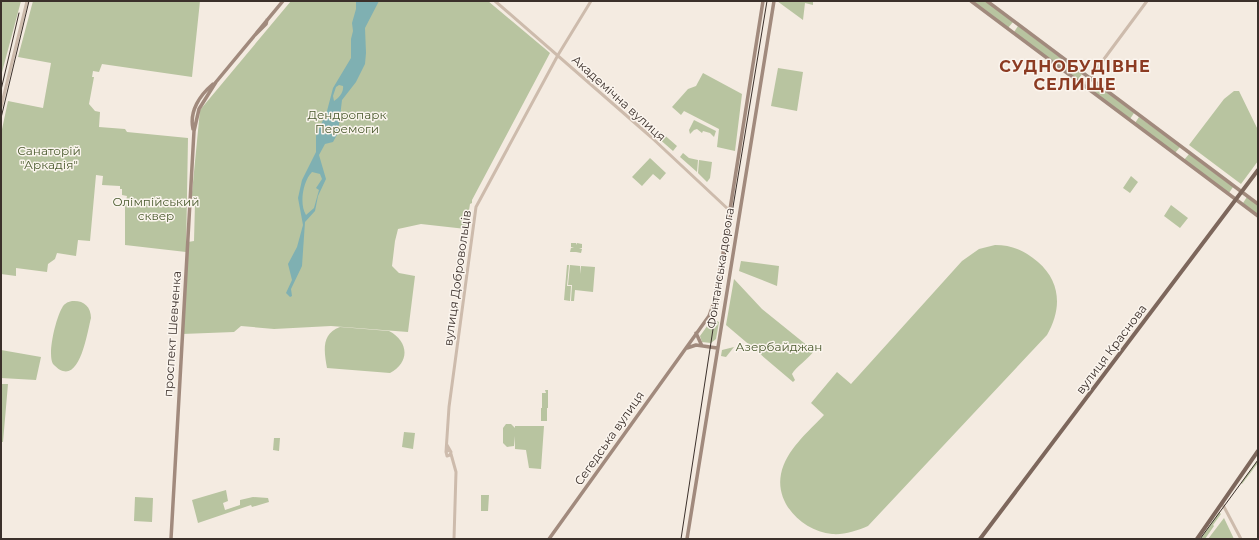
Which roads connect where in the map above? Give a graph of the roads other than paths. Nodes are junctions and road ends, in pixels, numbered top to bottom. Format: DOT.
graph roads {
  1 [pos="27,1"];
  2 [pos="284,1"];
  3 [pos="495,1"];
  4 [pos="591,1"];
  5 [pos="763,1"];
  6 [pos="774,1"];
  7 [pos="971,1"];
  8 [pos="987,1"];
  9 [pos="1147,1"];
  10 [pos="558,55"];
  11 [pos="1090,78"];
  12 [pos="1084,86"];
  13 [pos="1,107"];
  14 [pos="1258,170"];
  15 [pos="1242,192"];
  16 [pos="1236,199"];
  17 [pos="1258,204"];
  18 [pos="729,210"];
  19 [pos="1258,216"];
  20 [pos="709,316"];
  21 [pos="696,333"];
  22 [pos="702,346"];
  23 [pos="717,348"];
  24 [pos="685,349"];
  25 [pos="1258,451"];
  26 [pos="1222,503"];
  27 [pos="171,539"];
  28 [pos="454,539"];
  29 [pos="549,539"];
  30 [pos="687,539"];
  31 [pos="980,539"];
  32 [pos="1197,539"];
  33 [pos="1241,539"];
  1 -- 13 [label="street"];
  2 -- 27 [label="main road, проспект Шевченка"];
  3 -- 10 [label="street, Академічна вулиця"];
  4 -- 10 [label="street, вулиця Добровольців"];
  5 -- 18 [label="main road, Фонтанська дорога"];
  6 -- 23 [label="main road, Фонтанська дорога"];
  7 -- 12 [label="main road"];
  8 -- 11 [label="main road"];
  9 -- 11 [label="street"];
  10 -- 18 [label="street, Академічна вулиця"];
  10 -- 28 [label="street, вулиця Добровольців"];
  11 -- 12 [label="street"];
  11 -- 15 [label="main road"];
  12 -- 16 [label="main road"];
  14 -- 15 [label="main road, вулиця Краснова"];
  15 -- 16 [label="main road, вулиця Краснова"];
  15 -- 17 [label="main road"];
  16 -- 19 [label="main road"];
  16 -- 31 [label="main road, вулиця Краснова"];
  18 -- 20 [label="main road, Фонтанська дорога"];
  20 -- 21 [label="main road, Сегедська вулиця"];
  21 -- 22 [label="main road"];
  21 -- 24 [label="main road, Сегедська вулиця"];
  22 -- 23 [label="main road"];
  22 -- 24 [label="main road"];
  23 -- 30 [label="main road, Фонтанська дорога"];
  24 -- 29 [label="main road, Сегедська вулиця"];
  25 -- 26 [label="main road"];
  26 -- 32 [label="main road"];
  26 -- 33 [label="street"];
}
